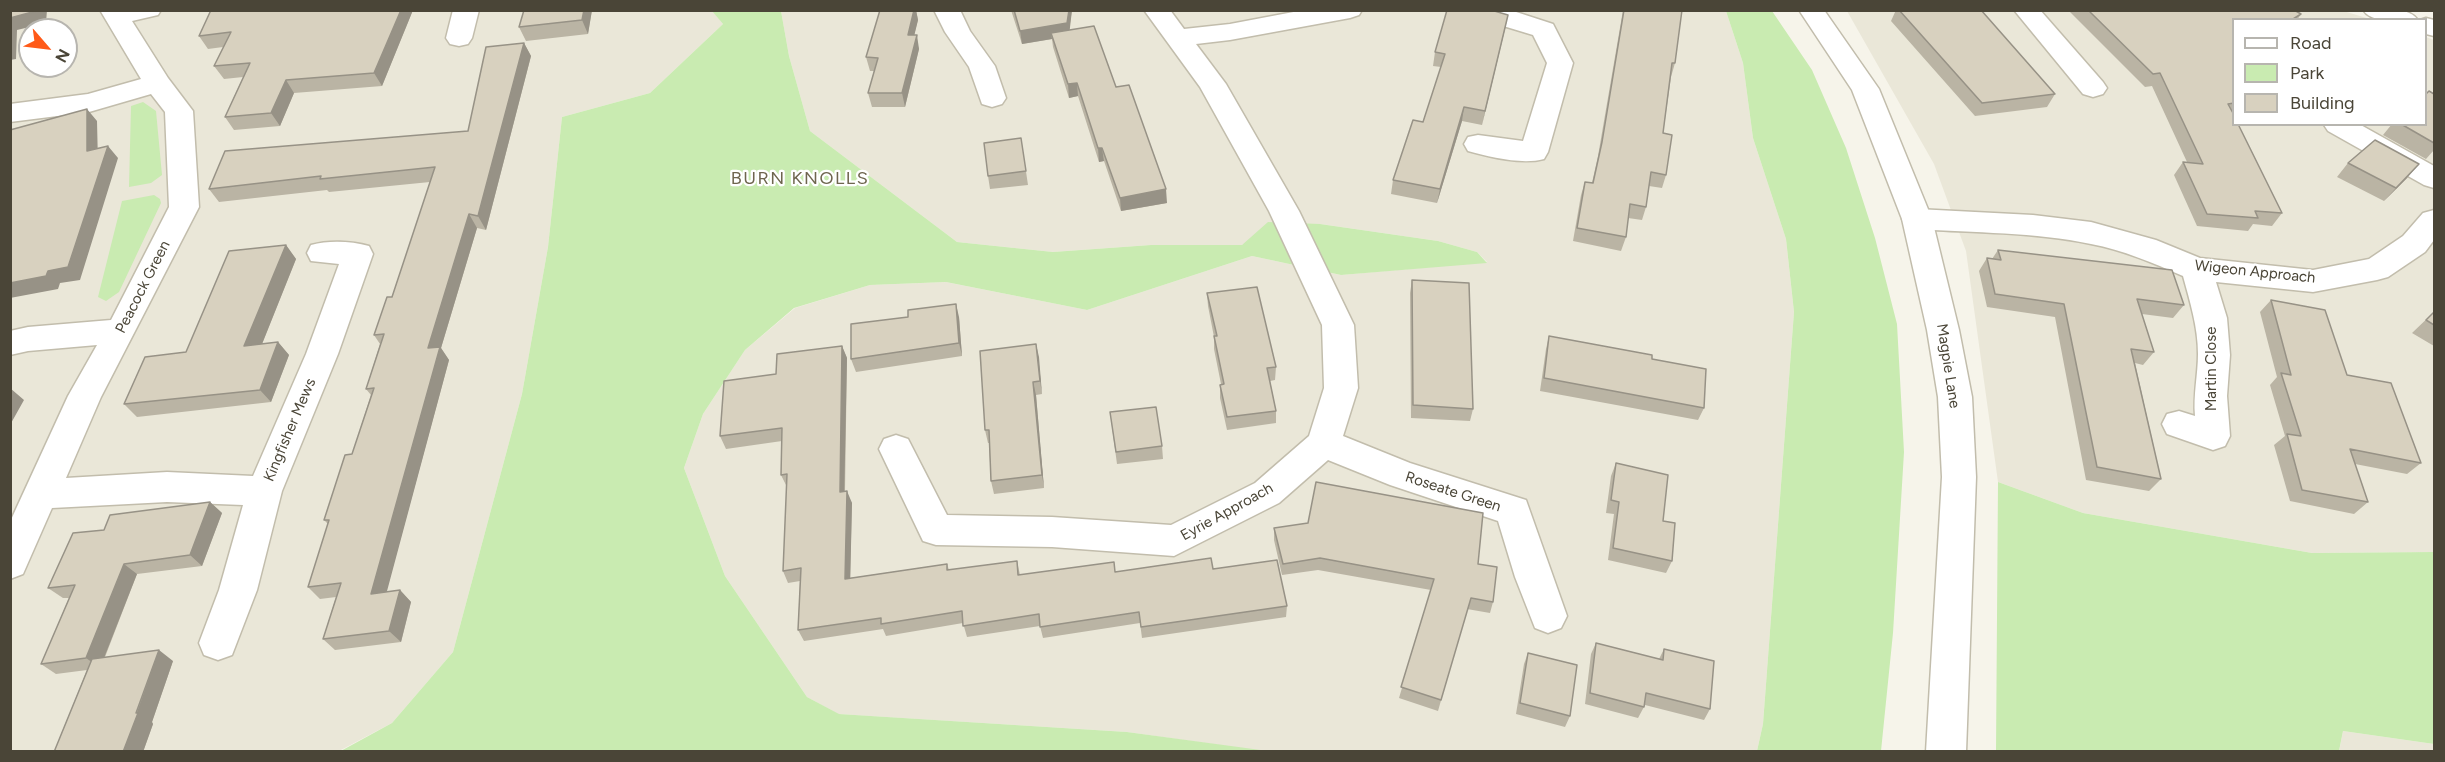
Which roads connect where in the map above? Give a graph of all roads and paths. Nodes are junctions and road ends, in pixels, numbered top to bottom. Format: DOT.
graph roads {
  1 [pos="149,10"];
  2 [pos="473,10"];
  3 [pos="947,10"];
  4 [pos="1156,10"];
  5 [pos="1350,10"];
  6 [pos="1476,10"];
  7 [pos="1811,10"];
  8 [pos="2026,10"];
  9 [pos="2375,10"];
  10 [pos="466,11"];
  11 [pos="114,13"];
  12 [pos="2399,18"];
  13 [pos="459,38"];
  14 [pos="1178,38"];
  15 [pos="157,83"];
  16 [pos="2093,88"];
  17 [pos="992,98"];
  18 [pos="10,113"];
  19 [pos="2340,126"];
  20 [pos="1478,144"];
  21 [pos="2434,178"];
  22 [pos="1917,219"];
  23 [pos="2434,220"];
  24 [pos="2424,250"];
  25 [pos="322,253"];
  26 [pos="2196,269"];
  27 [pos="121,331"];
  28 [pos="10,344"];
  29 [pos="2179,424"];
  30 [pos="1324,443"];
  31 [pos="896,449"];
  32 [pos="264,491"];
  33 [pos="40,494"];
  34 [pos="10,563"];
  35 [pos="1548,616"];
  36 [pos="218,643"];
  37 [pos="1946,752"];
  1 -- 11 [label="street"];
  2 -- 10 [label="street"];
  3 -- 17 [label="street"];
  4 -- 14 [label="street"];
  5 -- 14 [label="street"];
  6 -- 20 [label="street"];
  7 -- 22 [label="street, Magpie Lane"];
  8 -- 16 [label="street"];
  9 -- 12 [label="street"];
  10 -- 13 [label="street"];
  11 -- 15 [label="street, Peacock Green"];
  14 -- 30 [label="street"];
  15 -- 18 [label="street"];
  15 -- 27 [label="street, Peacock Green"];
  19 -- 21 [label="street"];
  22 -- 26 [label="street, Wigeon Approach"];
  22 -- 37 [label="street, Magpie Lane"];
  23 -- 24 [label="street, Wigeon Approach"];
  24 -- 26 [label="street, Wigeon Approach"];
  25 -- 32 [label="street, Kingfisher Mews"];
  26 -- 29 [label="street, Martin Close"];
  27 -- 28 [label="street"];
  27 -- 33 [label="street, Peacock Green"];
  30 -- 31 [label="street, Eyrie Approach"];
  30 -- 35 [label="street, Roseate Green"];
  32 -- 33 [label="street"];
  32 -- 36 [label="street, Kingfisher Mews"];
  33 -- 34 [label="street, Peacock Green"];
}
